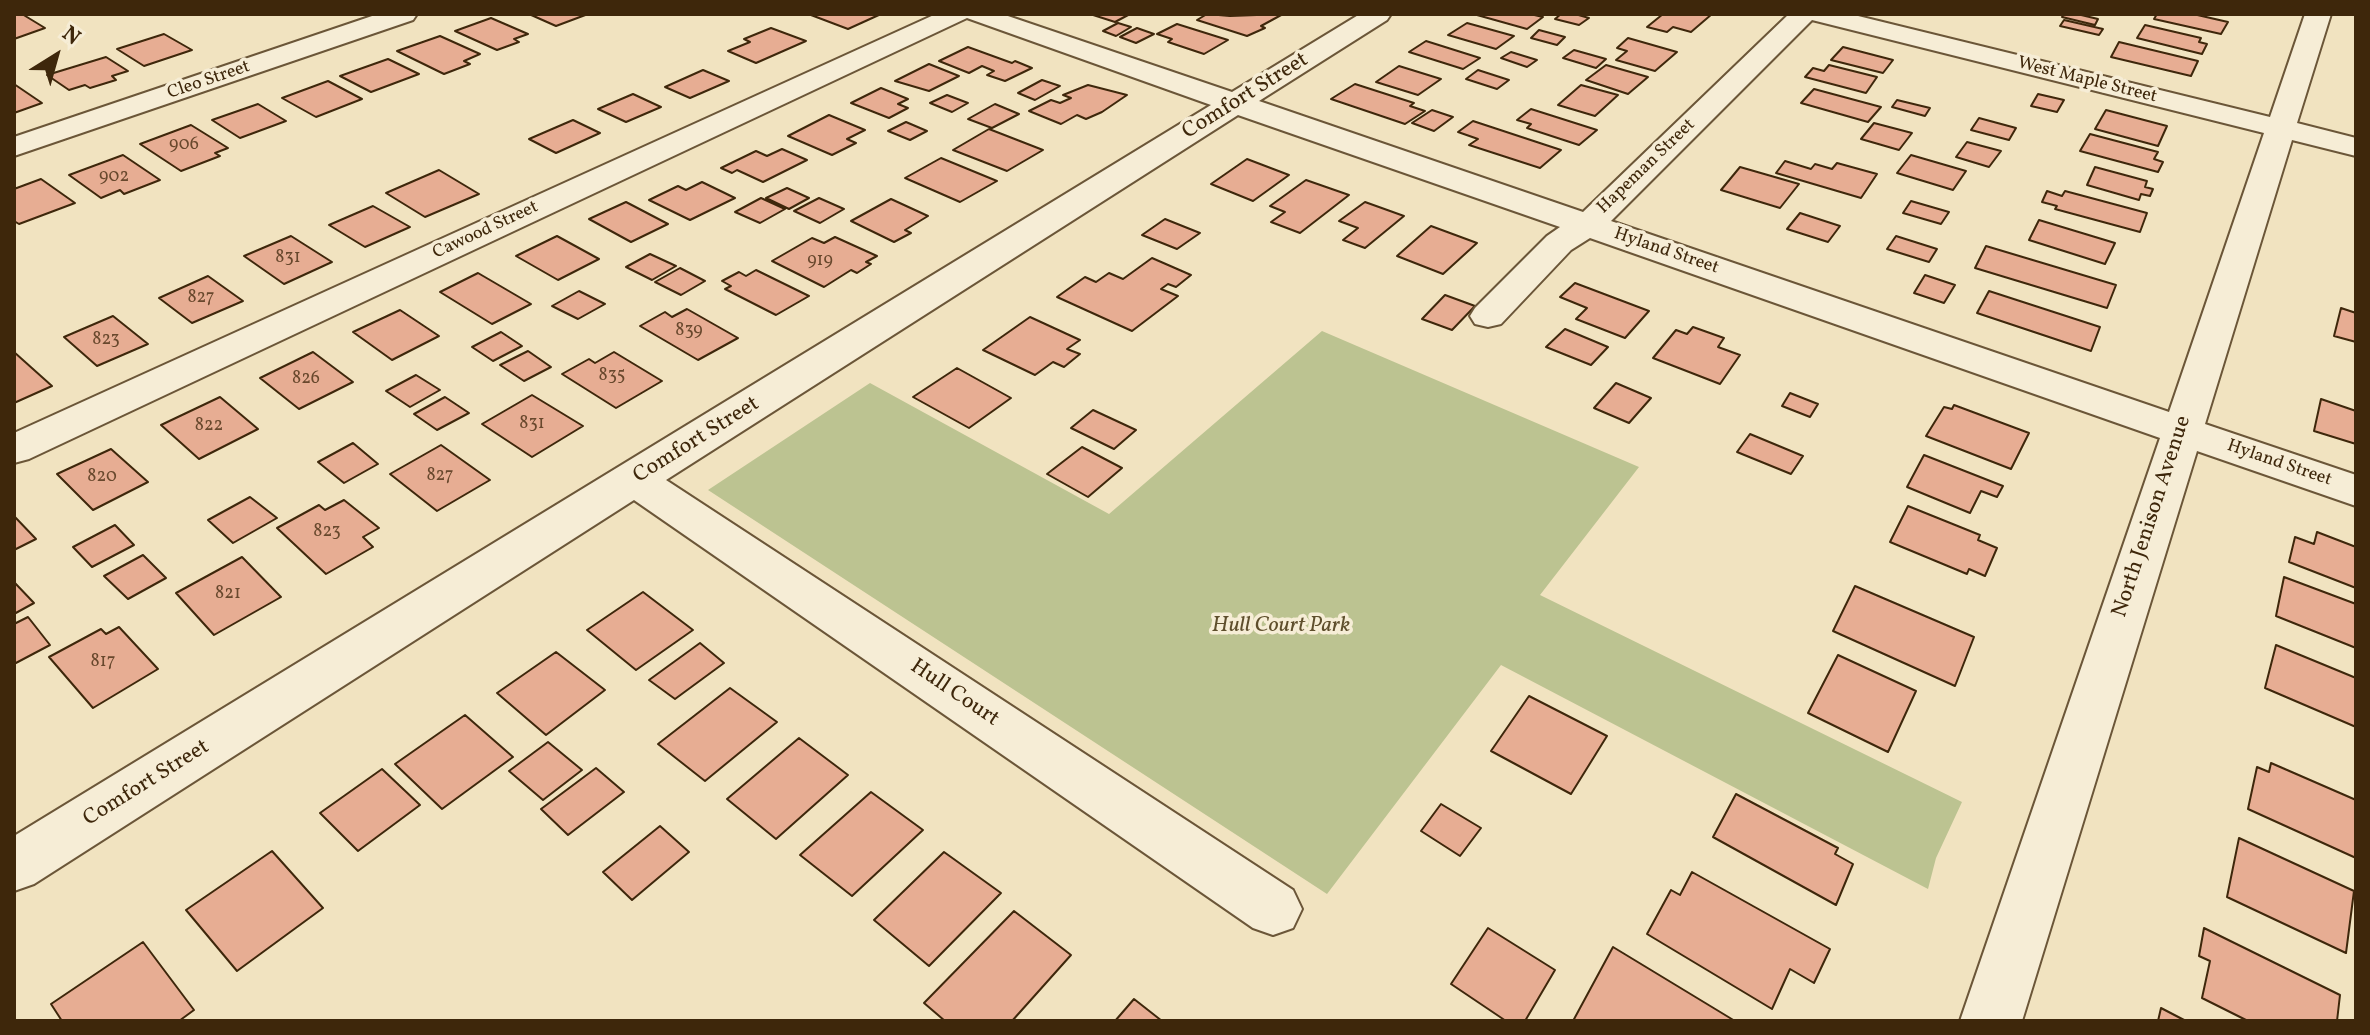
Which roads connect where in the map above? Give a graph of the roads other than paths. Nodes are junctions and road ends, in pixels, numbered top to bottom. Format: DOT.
graph roads {
  1 [pos="404,14"];
  2 [pos="957,14"];
  3 [pos="977,14"];
  4 [pos="1378,14"];
  5 [pos="1804,14"];
  6 [pos="1818,14"];
  7 [pos="2318,14"];
  8 [pos="1236,103"];
  9 [pos="2280,128"];
  10 [pos="14,147"];
  11 [pos="2356,147"];
  12 [pos="1588,225"];
  13 [pos="1488,316"];
  14 [pos="2181,431"];
  15 [pos="14,449"];
  16 [pos="635,480"];
  17 [pos="2356,491"];
  18 [pos="14,866"];
  19 [pos="1273,909"];
  20 [pos="1991,1021"];
  1 -- 10 [label="street, Cleo Street"];
  2 -- 15 [label="street, Cawood Street"];
  3 -- 8 [label="street, Hyland Street"];
  4 -- 8 [label="street, Comfort Street"];
  5 -- 12 [label="street, Hapeman Street"];
  6 -- 9 [label="street, West Maple Street"];
  7 -- 9 [label="street, North Jenison Avenue"];
  8 -- 12 [label="street, Hyland Street"];
  8 -- 16 [label="street, Comfort Street"];
  9 -- 11 [label="street, West Maple Street"];
  9 -- 14 [label="street, North Jenison Avenue"];
  12 -- 13 [label="street, Hapeman Street"];
  12 -- 14 [label="street, Hyland Street"];
  14 -- 17 [label="street, Hyland Street"];
  14 -- 20 [label="street, North Jenison Avenue"];
  16 -- 18 [label="street, Comfort Street"];
  16 -- 19 [label="street, Hull Court"];
}
